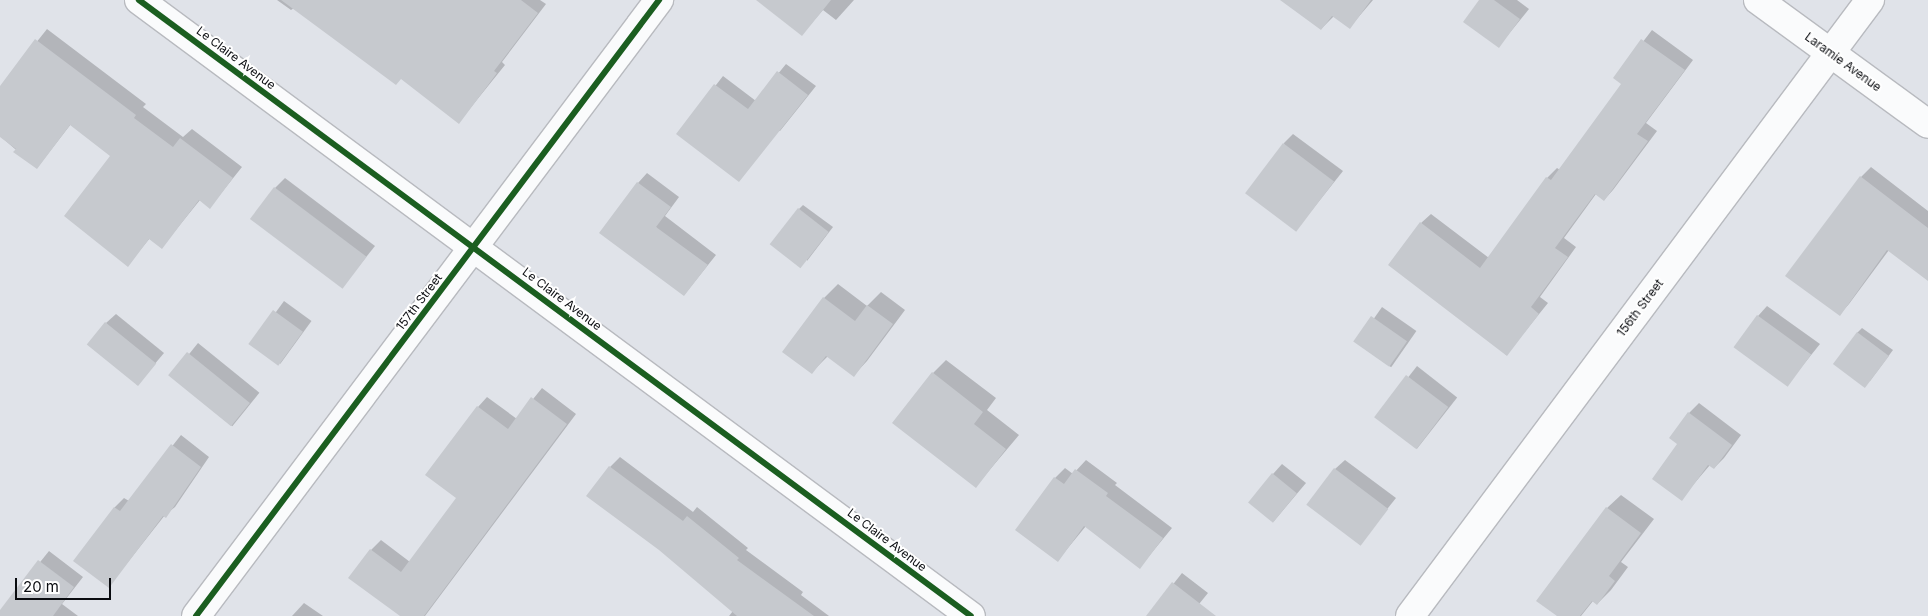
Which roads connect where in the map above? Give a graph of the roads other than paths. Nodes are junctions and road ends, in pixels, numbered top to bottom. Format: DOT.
graph roads {
  1 [pos="139,0"];
  2 [pos="659,0"];
  3 [pos="1758,0"];
  4 [pos="1870,0"];
  5 [pos="1829,53"];
  6 [pos="1928,124"];
  7 [pos="474,248"];
  8 [pos="196,616"];
  9 [pos="971,616"];
  10 [pos="1410,616"];
  1 -- 7 [label="street, Le Claire Avenue"];
  2 -- 7 [label="street, 157th Street"];
  3 -- 5 [label="street, Laramie Avenue"];
  4 -- 5 [label="street, 156th Street"];
  5 -- 6 [label="street, Laramie Avenue"];
  5 -- 10 [label="street, 156th Street"];
  7 -- 8 [label="street, 157th Street"];
  7 -- 9 [label="street, Le Claire Avenue"];
}
